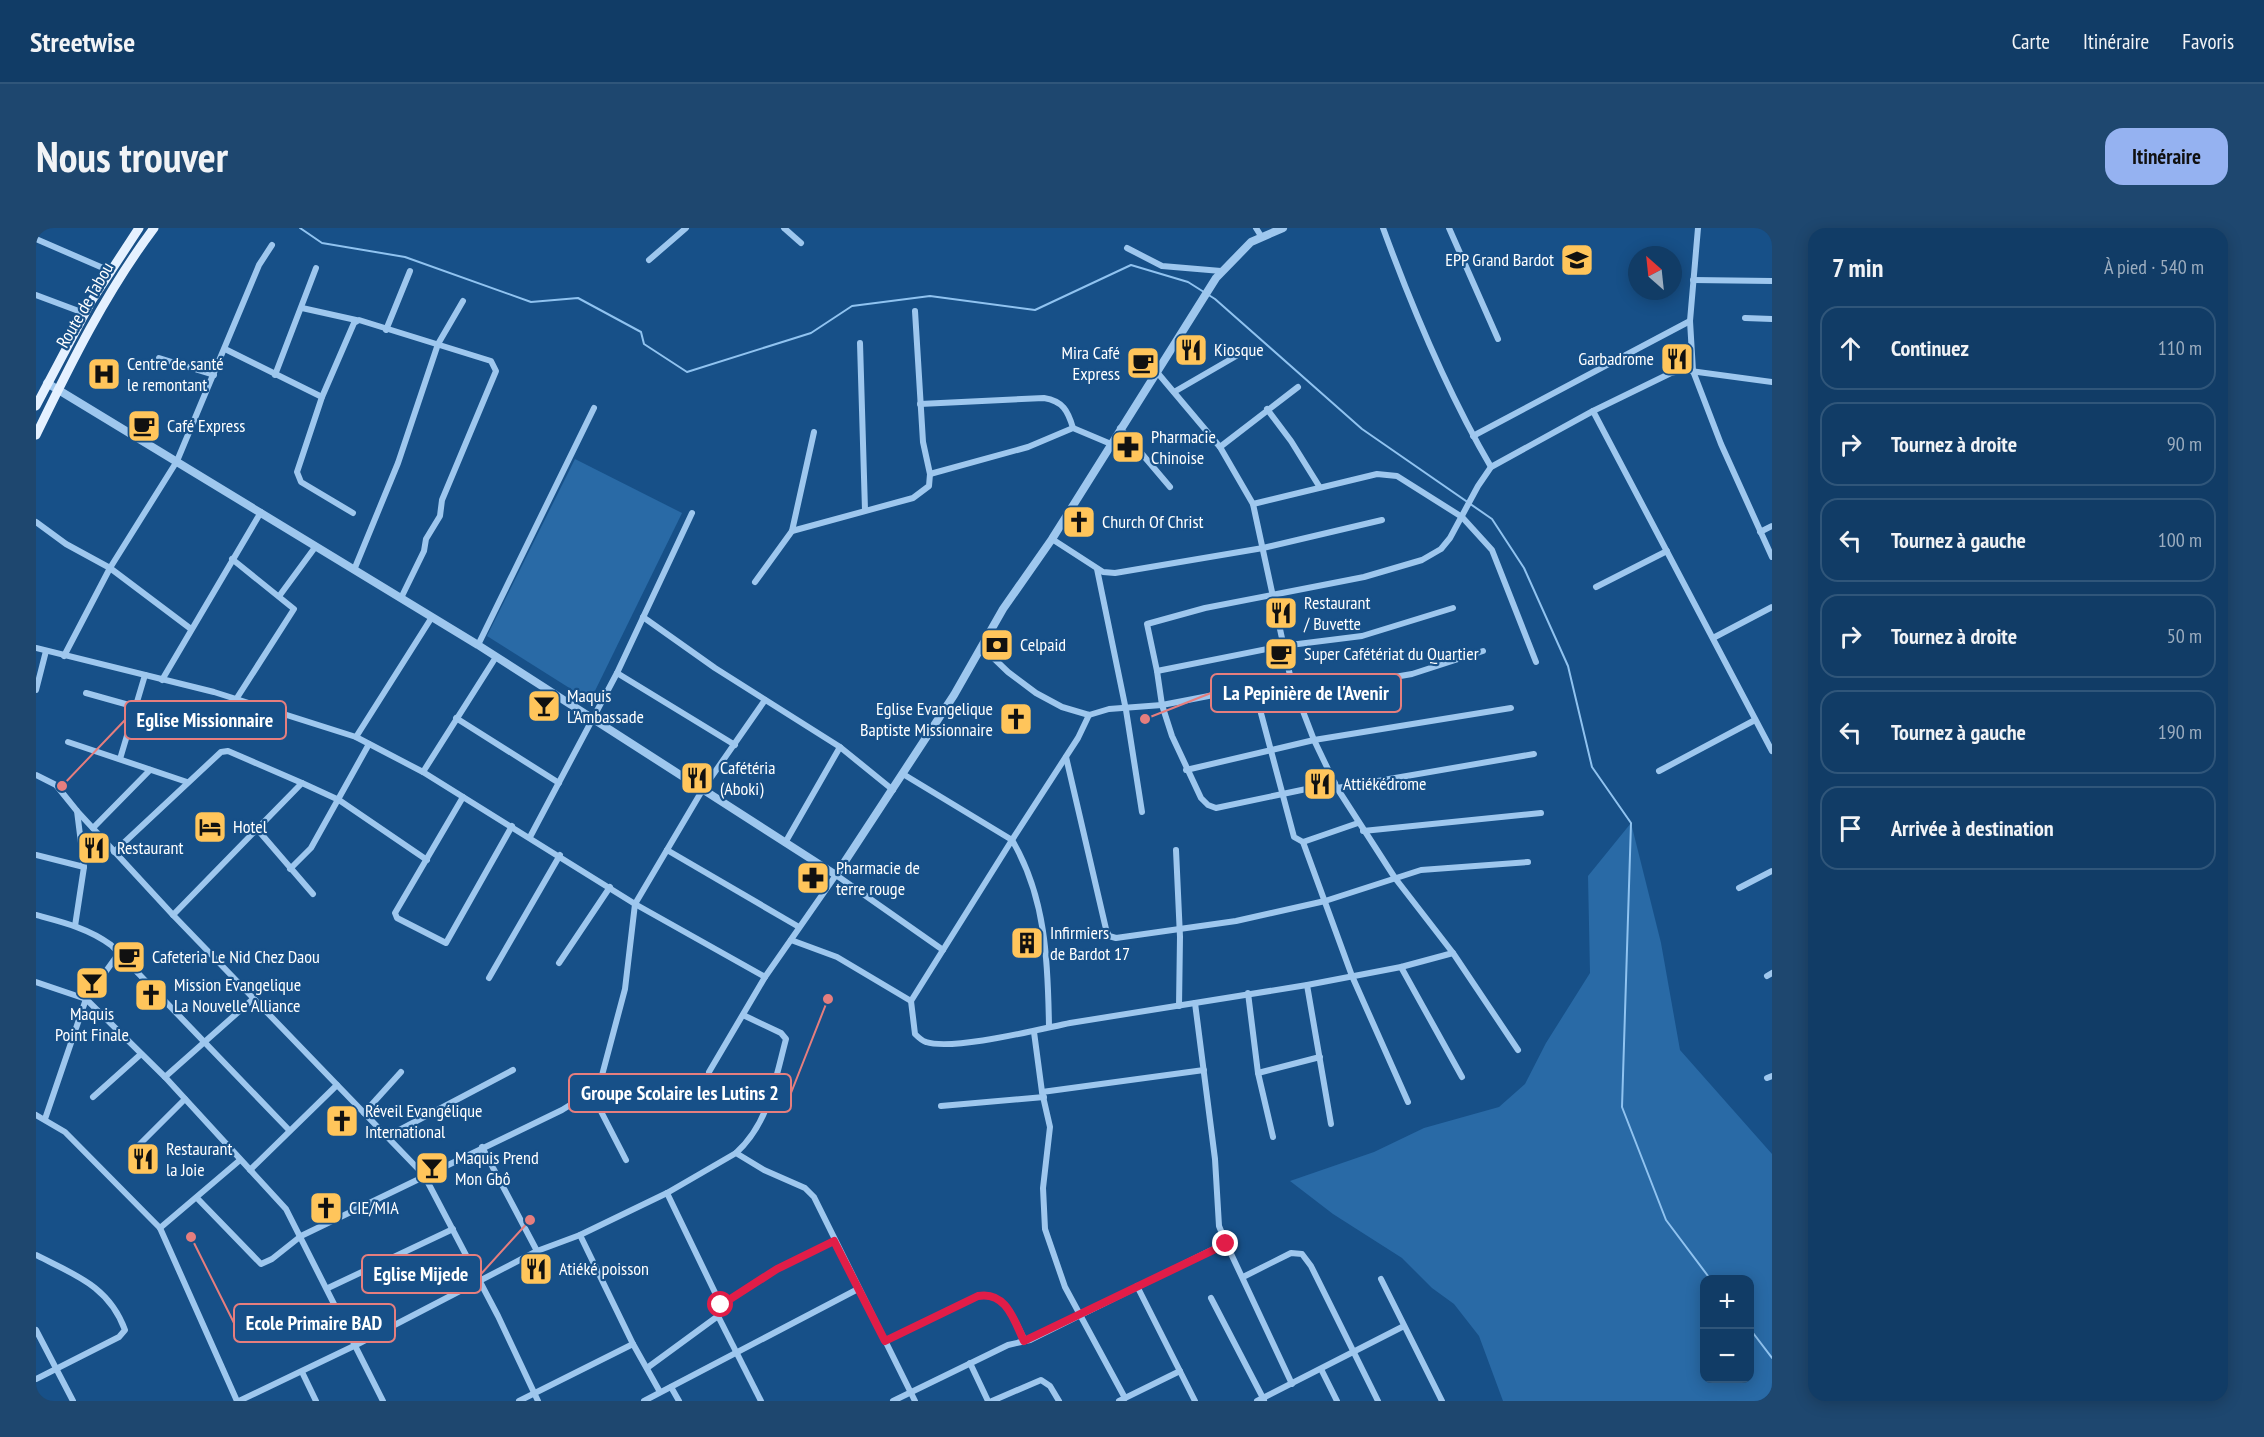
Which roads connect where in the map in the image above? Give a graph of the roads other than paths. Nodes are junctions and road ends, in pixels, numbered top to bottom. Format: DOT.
graph roads {
  1 [pos="139,228"];
  2 [pos="154,228"];
  3 [pos="686,228"];
  4 [pos="784,228"];
  5 [pos="1256,228"];
  6 [pos="1283,228"];
  7 [pos="1383,228"];
  8 [pos="1449,228"];
  9 [pos="1698,228"];
  10 [pos="1261,236"];
  11 [pos="36,239"];
  12 [pos="801,243"];
  13 [pos="272,245"];
  14 [pos="1127,248"];
  15 [pos="649,260"];
  16 [pos="316,267"];
  17 [pos="110,271"];
  18 [pos="1221,271"];
  19 [pos="410,272"];
  20 [pos="1694,280"];
  21 [pos="1772,281"];
  22 [pos="36,295"];
  23 [pos="463,301"];
  24 [pos="302,308"];
  25 [pos="915,312"];
  26 [pos="84,313"];
  27 [pos="1745,318"];
  28 [pos="1772,319"];
  29 [pos="356,320"];
  30 [pos="1690,321"];
  31 [pos="386,330"];
  32 [pos="1498,339"];
  33 [pos="860,343"];
  34 [pos="438,344"];
  35 [pos="1251,348"];
  36 [pos="225,349"];
  37 [pos="159,358"];
  38 [pos="1155,371"];
  39 [pos="1693,372"];
  40 [pos="214,375"];
  41 [pos="275,375"];
  42 [pos="1772,382"];
  43 [pos="47,384"];
  44 [pos="1298,387"];
  45 [pos="58,389"];
  46 [pos="1173,392"];
  47 [pos="322,397"];
  48 [pos="920,404"];
  49 [pos="36,406"];
  50 [pos="594,408"];
  51 [pos="1267,409"];
  52 [pos="1593,411"];
  53 [pos="1073,428"];
  54 [pos="1120,428"];
  55 [pos="814,432"];
  56 [pos="36,435"];
  57 [pos="1473,436"];
  58 [pos="1111,444"];
  59 [pos="1220,447"];
  60 [pos="177,461"];
  61 [pos="1491,467"];
  62 [pos="930,474"];
  63 [pos="1319,486"];
  64 [pos="1170,487"];
  65 [pos="1253,504"];
  66 [pos="865,510"];
  67 [pos="261,512"];
  68 [pos="353,513"];
  69 [pos="692,513"];
  70 [pos="1462,517"];
  71 [pos="1382,520"];
  72 [pos="36,522"];
  73 [pos="1772,526"];
  74 [pos="792,531"];
  75 [pos="1760,532"];
  76 [pos="1052,538"];
  77 [pos="316,546"];
  78 [pos="1263,548"];
  79 [pos="1667,551"];
  80 [pos="1772,557"];
  81 [pos="231,559"];
  82 [pos="110,568"];
  83 [pos="1096,569"];
  84 [pos="354,570"];
  85 [pos="755,582"];
  86 [pos="1596,587"];
  87 [pos="1272,594"];
  88 [pos="280,595"];
  89 [pos="401,598"];
  90 [pos="1772,607"];
  91 [pos="1453,608"];
  92 [pos="432,617"];
  93 [pos="643,617"];
  94 [pos="191,629"];
  95 [pos="1713,638"];
  96 [pos="478,645"];
  97 [pos="1282,646"];
  98 [pos="36,648"];
  99 [pos="983,648"];
  100 [pos="46,651"];
  101 [pos="1483,651"];
  102 [pos="64,656"];
  103 [pos="496,657"];
  104 [pos="1536,662"];
  105 [pos="1157,671"];
  106 [pos="617,673"];
  107 [pos="145,675"];
  108 [pos="162,680"];
  109 [pos="1291,680"];
  110 [pos="1254,687"];
  111 [pos="36,690"];
  112 [pos="86,693"];
  113 [pos="1295,694"];
  114 [pos="765,700"];
  115 [pos="235,701"];
  116 [pos="1162,705"];
  117 [pos="136,707"];
  118 [pos="1511,708"];
  119 [pos="1126,710"];
  120 [pos="1089,715"];
  121 [pos="456,718"];
  122 [pos="1755,720"];
  123 [pos="593,721"];
  124 [pos="356,737"];
  125 [pos="1314,740"];
  126 [pos="68,742"];
  127 [pos="369,744"];
  128 [pos="735,745"];
  129 [pos="840,747"];
  130 [pos="1271,750"];
  131 [pos="1772,751"];
  132 [pos="1534,754"];
  133 [pos="1066,757"];
  134 [pos="120,759"];
  135 [pos="150,770"];
  136 [pos="1186,770"];
  137 [pos="1659,771"];
  138 [pos="423,772"];
  139 [pos="903,774"];
  140 [pos="36,775"];
  141 [pos="187,782"];
  142 [pos="302,783"];
  143 [pos="559,783"];
  144 [pos="1336,786"];
  145 [pos="703,789"];
  146 [pos="893,790"];
  147 [pos="1282,795"];
  148 [pos="463,797"];
  149 [pos="339,800"];
  150 [pos="77,811"];
  151 [pos="1142,812"];
  152 [pos="1541,813"];
  153 [pos="1358,824"];
  154 [pos="512,826"];
  155 [pos="93,828"];
  156 [pos="257,829"];
  157 [pos="1363,831"];
  158 [pos="530,837"];
  159 [pos="1012,840"];
  160 [pos="1303,842"];
  161 [pos="785,843"];
  162 [pos="667,850"];
  163 [pos="1176,850"];
  164 [pos="114,852"];
  165 [pos="36,855"];
  166 [pos="560,855"];
  167 [pos="427,860"];
  168 [pos="1528,862"];
  169 [pos="84,867"];
  170 [pos="290,869"];
  171 [pos="1772,871"];
  172 [pos="836,875"];
  173 [pos="1395,878"];
  174 [pos="609,887"];
  175 [pos="1739,888"];
  176 [pos="313,894"];
  177 [pos="1325,901"];
  178 [pos="635,904"];
  179 [pos="36,915"];
  180 [pos="173,915"];
  181 [pos="75,926"];
  182 [pos="799,927"];
  183 [pos="1179,928"];
  184 [pos="791,939"];
  185 [pos="943,950"];
  186 [pos="119,953"];
  187 [pos="1453,953"];
  188 [pos="559,963"];
  189 [pos="1401,967"];
  190 [pos="1352,976"];
  191 [pos="765,977"];
  192 [pos="489,978"];
  193 [pos="36,982"];
  194 [pos="1307,986"];
  195 [pos="1248,993"];
  196 [pos="86,999"];
  197 [pos="253,999"];
  198 [pos="911,1001"];
  199 [pos="1195,1003"];
  200 [pos="1179,1006"];
  201 [pos="743,1015"];
  202 [pos="1050,1027"];
  203 [pos="1034,1032"];
  204 [pos="206,1042"];
  205 [pos="1518,1050"];
  206 [pos="141,1053"];
  207 [pos="1320,1058"];
  208 [pos="513,1070"];
  209 [pos="1204,1070"];
  210 [pos="401,1072"];
  211 [pos="709,1072"];
  212 [pos="1258,1073"];
  213 [pos="165,1077"];
  214 [pos="1462,1077"];
  215 [pos="337,1084"];
  216 [pos="591,1092"];
  217 [pos="1043,1095"];
  218 [pos="93,1097"];
  219 [pos="185,1099"];
  220 [pos="1408,1102"];
  221 [pos="941,1106"];
  222 [pos="364,1113"];
  223 [pos="36,1115"];
  224 [pos="45,1119"];
  225 [pos="1331,1124"];
  226 [pos="289,1130"];
  227 [pos="388,1136"];
  228 [pos="1273,1137"];
  229 [pos="138,1146"];
  230 [pos="482,1147"];
  231 [pos="736,1153"];
  232 [pos="240,1160"];
  233 [pos="626,1160"];
  234 [pos="250,1170"];
  235 [pos="424,1175"];
  236 [pos="667,1193"];
  237 [pos="197,1198"];
  238 [pos="160,1228"];
  239 [pos="453,1229"];
  240 [pos="580,1235"];
  241 [pos="301,1236"];
  242 [pos="834,1241"];
  243 [pos="1226,1244"];
  244 [pos="537,1251"];
  245 [pos="36,1255"];
  246 [pos="1243,1277"];
  247 [pos="1381,1279"];
  248 [pos="480,1282"];
  249 [pos="1137,1286"];
  250 [pos="328,1288"];
  251 [pos="858,1288"];
  252 [pos="1211,1298"];
  253 [pos="721,1305"];
  254 [pos="1080,1315"];
  255 [pos="718,1316"];
  256 [pos="1404,1326"];
  257 [pos="36,1330"];
  258 [pos="885,1341"];
  259 [pos="1024,1341"];
  260 [pos="633,1344"];
  261 [pos="356,1345"];
  262 [pos="737,1353"];
  263 [pos="1352,1353"];
  264 [pos="970,1363"];
  265 [pos="646,1368"];
  266 [pos="56,1369"];
  267 [pos="1321,1369"];
  268 [pos="1180,1371"];
  269 [pos="302,1372"];
  270 [pos="36,1379"];
  271 [pos="1292,1384"];
  272 [pos="671,1387"];
  273 [pos="660,1392"];
  274 [pos="910,1392"];
  275 [pos="534,1394"];
  276 [pos="1122,1399"];
  277 [pos="1262,1400"];
  278 [pos="73,1401"];
  279 [pos="238,1401"];
  280 [pos="316,1401"];
  281 [pos="383,1401"];
  282 [pos="519,1401"];
  283 [pos="538,1401"];
  284 [pos="644,1401"];
  285 [pos="679,1401"];
  286 [pos="761,1401"];
  287 [pos="892,1401"];
  288 [pos="915,1401"];
  289 [pos="990,1401"];
  290 [pos="1059,1401"];
  291 [pos="1195,1401"];
  292 [pos="1337,1401"];
  293 [pos="1377,1401"];
  294 [pos="1442,1401"];
  1 -- 17 [label="main road, Route de Tabou"];
  2 -- 45 [label="main road, Route de Tabou"];
  3 -- 15 [label="street"];
  4 -- 12 [label="street"];
  5 -- 10 [label="street"];
  6 -- 10 [label="street"];
  7 -- 57 [label="street"];
  8 -- 32 [label="street"];
  9 -- 20 [label="street"];
  10 -- 18 [label="street"];
  11 -- 17 [label="street"];
  13 -- 36 [label="street"];
  14 -- 18 [label="street"];
  16 -- 24 [label="street"];
  17 -- 26 [label="main road, Route de Tabou"];
  18 -- 38 [label="street"];
  19 -- 31 [label="street"];
  20 -- 21 [label="street"];
  20 -- 30 [label="street"];
  22 -- 26 [label="street"];
  23 -- 34 [label="street"];
  24 -- 29 [label="street"];
  24 -- 41 [label="street"];
  25 -- 48 [label="street"];
  26 -- 43 [label="main road, Route de Tabou"];
  27 -- 28 [label="street"];
  29 -- 31 [label="street"];
  29 -- 47 [label="street"];
  30 -- 39 [label="street"];
  30 -- 57 [label="street"];
  31 -- 34 [label="street"];
  33 -- 66 [label="street"];
  34 -- 84 [label="street"];
  34 -- 89 [label="street"];
  35 -- 46 [label="street"];
  36 -- 40 [label="street"];
  36 -- 41 [label="street"];
  37 -- 40 [label="street"];
  38 -- 46 [label="street"];
  38 -- 54 [label="street"];
  39 -- 42 [label="street"];
  39 -- 52 [label="street"];
  39 -- 75 [label="street"];
  40 -- 60 [label="street"];
  41 -- 47 [label="street"];
  43 -- 45 [label="street"];
  43 -- 49 [label="main road, Route de Tabou"];
  44 -- 51 [label="street"];
  45 -- 56 [label="main road, Route de Tabou"];
  45 -- 60 [label="street"];
  46 -- 59 [label="street"];
  47 -- 68 [label="street"];
  48 -- 53 [label="street"];
  48 -- 62 [label="street"];
  50 -- 96 [label="street"];
  51 -- 59 [label="street"];
  51 -- 63 [label="street"];
  52 -- 61 [label="street"];
  52 -- 79 [label="street"];
  53 -- 58 [label="street"];
  53 -- 62 [label="street"];
  54 -- 58 [label="street"];
  54 -- 64 [label="street"];
  55 -- 74 [label="street"];
  57 -- 61 [label="street"];
  58 -- 76 [label="street"];
  59 -- 65 [label="street"];
  60 -- 67 [label="street"];
  60 -- 82 [label="street"];
  61 -- 70 [label="street"];
  62 -- 66 [label="street"];
  63 -- 65 [label="street"];
  63 -- 70 [label="street"];
  65 -- 78 [label="street"];
  66 -- 74 [label="street"];
  67 -- 77 [label="street"];
  67 -- 81 [label="street"];
  69 -- 93 [label="street"];
  70 -- 87 [label="street"];
  70 -- 104 [label="street"];
  71 -- 78 [label="street"];
  72 -- 82 [label="street"];
  73 -- 75 [label="street"];
  74 -- 85 [label="street"];
  75 -- 80 [label="street"];
  76 -- 83 [label="street"];
  76 -- 99 [label="street"];
  77 -- 84 [label="street"];
  77 -- 88 [label="street"];
  78 -- 83 [label="street"];
  78 -- 87 [label="street"];
  79 -- 86 [label="street"];
  79 -- 95 [label="street"];
  81 -- 88 [label="street"];
  81 -- 94 [label="street"];
  82 -- 94 [label="street"];
  82 -- 102 [label="street"];
  83 -- 119 [label="street"];
  84 -- 89 [label="street"];
  87 -- 97 [label="street"];
  87 -- 105 [label="street"];
  88 -- 115 [label="street"];
  89 -- 92 [label="street"];
  90 -- 95 [label="street"];
  91 -- 97 [label="street"];
  92 -- 96 [label="street"];
  92 -- 124 [label="street"];
  93 -- 106 [label="street"];
  93 -- 114 [label="street"];
  94 -- 108 [label="street"];
  95 -- 122 [label="street"];
  96 -- 103 [label="street"];
  97 -- 105 [label="street"];
  97 -- 109 [label="street"];
  98 -- 100 [label="street"];
  99 -- 120 [label="street"];
  99 -- 139 [label="street"];
  100 -- 102 [label="street"];
  100 -- 111 [label="street"];
  101 -- 113 [label="street"];
  102 -- 107 [label="street"];
  103 -- 121 [label="street"];
  103 -- 123 [label="street"];
  105 -- 116 [label="street"];
  106 -- 123 [label="street"];
  106 -- 128 [label="street"];
  107 -- 108 [label="street"];
  107 -- 117 [label="street"];
  108 -- 115 [label="street"];
  109 -- 110 [label="street"];
  109 -- 113 [label="street"];
  110 -- 116 [label="street"];
  110 -- 130 [label="street"];
  112 -- 117 [label="street"];
  113 -- 125 [label="street"];
  114 -- 128 [label="street"];
  114 -- 129 [label="street"];
  115 -- 124 [label="street"];
  116 -- 119 [label="street"];
  116 -- 136 [label="street"];
  117 -- 134 [label="street"];
  118 -- 125 [label="street"];
  119 -- 120 [label="street"];
  119 -- 151 [label="street"];
  120 -- 133 [label="street"];
  121 -- 138 [label="street"];
  121 -- 143 [label="street"];
  122 -- 131 [label="street"];
  122 -- 137 [label="street"];
  123 -- 143 [label="street"];
  123 -- 145 [label="street"];
  124 -- 127 [label="street"];
  125 -- 130 [label="street"];
  125 -- 144 [label="street"];
  126 -- 134 [label="street"];
  127 -- 138 [label="street"];
  127 -- 149 [label="street"];
  128 -- 145 [label="street"];
  129 -- 146 [label="street"];
  129 -- 161 [label="street"];
  130 -- 136 [label="street"];
  130 -- 147 [label="street"];
  132 -- 144 [label="street"];
  133 -- 159 [label="street"];
  133 -- 183 [label="street"];
  134 -- 135 [label="street"];
  135 -- 141 [label="street"];
  135 -- 155 [label="street"];
  136 -- 147 [label="street"];
  138 -- 148 [label="street"];
  139 -- 146 [label="street"];
  139 -- 159 [label="street"];
  140 -- 150 [label="street"];
  141 -- 142 [label="street"];
  141 -- 164 [label="street"];
  142 -- 149 [label="street"];
  142 -- 156 [label="street"];
  143 -- 158 [label="street"];
  144 -- 147 [label="street"];
  144 -- 153 [label="street"];
  145 -- 161 [label="street"];
  145 -- 162 [label="street"];
  146 -- 172 [label="street"];
  147 -- 160 [label="street"];
  148 -- 154 [label="street"];
  148 -- 167 [label="street"];
  149 -- 167 [label="street"];
  149 -- 170 [label="street"];
  150 -- 155 [label="street"];
  150 -- 169 [label="street"];
  152 -- 157 [label="street"];
  153 -- 157 [label="street"];
  153 -- 160 [label="street"];
  154 -- 158 [label="street"];
  154 -- 167 [label="street"];
  155 -- 164 [label="street"];
  156 -- 170 [label="street"];
  156 -- 180 [label="street"];
  157 -- 173 [label="street"];
  158 -- 166 [label="street"];
  159 -- 185 [label="street"];
  159 -- 202 [label="street"];
  160 -- 177 [label="street"];
  161 -- 172 [label="street"];
  162 -- 178 [label="street"];
  162 -- 182 [label="street"];
  163 -- 183 [label="street"];
  164 -- 180 [label="street"];
  165 -- 169 [label="street"];
  166 -- 174 [label="street"];
  166 -- 192 [label="street"];
  168 -- 173 [label="street"];
  169 -- 181 [label="street"];
  170 -- 176 [label="street"];
  171 -- 175 [label="street"];
  172 -- 182 [label="street"];
  172 -- 185 [label="street"];
  173 -- 177 [label="street"];
  173 -- 187 [label="street"];
  174 -- 178 [label="street"];
  174 -- 188 [label="street"];
  177 -- 183 [label="street"];
  177 -- 190 [label="street"];
  178 -- 191 [label="street"];
  178 -- 216 [label="street"];
  179 -- 181 [label="street"];
  180 -- 197 [label="street"];
  181 -- 186 [label="street"];
  182 -- 184 [label="street"];
  183 -- 200 [label="street"];
  184 -- 191 [label="street"];
  184 -- 198 [label="street"];
  185 -- 198 [label="street"];
  186 -- 196 [label="street"];
  186 -- 204 [label="street"];
  187 -- 189 [label="street"];
  187 -- 205 [label="street"];
  189 -- 190 [label="street"];
  189 -- 214 [label="street"];
  190 -- 194 [label="street"];
  190 -- 220 [label="street"];
  191 -- 201 [label="street"];
  193 -- 196 [label="street"];
  194 -- 195 [label="street"];
  194 -- 207 [label="street"];
  195 -- 199 [label="street"];
  195 -- 212 [label="street"];
  196 -- 206 [label="street"];
  196 -- 224 [label="street"];
  197 -- 204 [label="street"];
  197 -- 215 [label="street"];
  198 -- 203 [label="street"];
  199 -- 200 [label="street"];
  199 -- 209 [label="street"];
  200 -- 202 [label="street"];
  201 -- 211 [label="street"];
  201 -- 231 [label="street"];
  202 -- 203 [label="street"];
  203 -- 217 [label="street"];
  204 -- 213 [label="street"];
  204 -- 226 [label="street"];
  206 -- 213 [label="street"];
  206 -- 218 [label="street"];
  207 -- 212 [label="street"];
  207 -- 225 [label="street"];
  208 -- 227 [label="street"];
  209 -- 217 [label="street"];
  209 -- 243 [label="street"];
  210 -- 222 [label="street"];
  212 -- 228 [label="street"];
  213 -- 219 [label="street"];
  215 -- 222 [label="street"];
  215 -- 226 [label="street"];
  216 -- 230 [label="street"];
  216 -- 233 [label="street"];
  217 -- 221 [label="street"];
  217 -- 254 [label="street"];
  219 -- 229 [label="street"];
  219 -- 232 [label="street"];
  222 -- 227 [label="street"];
  223 -- 224 [label="street"];
  224 -- 238 [label="street"];
  226 -- 234 [label="street"];
  227 -- 235 [label="street"];
  230 -- 235 [label="street"];
  230 -- 244 [label="street"];
  231 -- 236 [label="street"];
  231 -- 242 [label="street"];
  232 -- 234 [label="street"];
  232 -- 237 [label="street"];
  234 -- 241 [label="street"];
  235 -- 239 [label="street"];
  235 -- 241 [label="street"];
  236 -- 240 [label="street"];
  236 -- 253 [label="street"];
  237 -- 238 [label="street"];
  237 -- 241 [label="street"];
  238 -- 279 [label="street"];
  239 -- 248 [label="street"];
  239 -- 250 [label="street"];
  240 -- 244 [label="street"];
  240 -- 260 [label="street"];
  241 -- 250 [label="street"];
  242 -- 251 [label="street"];
  242 -- 253 [label="street"];
  243 -- 246 [label="street"];
  243 -- 249 [label="street"];
  244 -- 248 [label="street"];
  245 -- 266 [label="street"];
  246 -- 263 [label="street"];
  246 -- 271 [label="street"];
  247 -- 256 [label="street"];
  248 -- 261 [label="street"];
  248 -- 275 [label="street"];
  249 -- 254 [label="street"];
  249 -- 268 [label="street"];
  250 -- 261 [label="street"];
  251 -- 258 [label="street"];
  251 -- 262 [label="street"];
  252 -- 277 [label="street"];
  253 -- 255 [label="street"];
  254 -- 259 [label="street"];
  254 -- 276 [label="street"];
  255 -- 262 [label="street"];
  255 -- 265 [label="street"];
  256 -- 263 [label="street"];
  256 -- 294 [label="street"];
  257 -- 266 [label="street"];
  258 -- 259 [label="street"];
  258 -- 274 [label="street"];
  259 -- 264 [label="street"];
  260 -- 265 [label="street"];
  260 -- 275 [label="street"];
  261 -- 269 [label="street"];
  261 -- 281 [label="street"];
  262 -- 272 [label="street"];
  262 -- 286 [label="street"];
  263 -- 267 [label="street"];
  263 -- 293 [label="street"];
  264 -- 274 [label="street"];
  264 -- 289 [label="street"];
  265 -- 273 [label="street"];
  266 -- 270 [label="street"];
  266 -- 278 [label="street"];
  267 -- 271 [label="street"];
  267 -- 292 [label="street"];
  268 -- 276 [label="street"];
  268 -- 291 [label="street"];
  269 -- 279 [label="street"];
  269 -- 280 [label="street"];
  271 -- 277 [label="street"];
  272 -- 273 [label="street"];
  272 -- 285 [label="street"];
  273 -- 284 [label="street"];
  274 -- 287 [label="street"];
  274 -- 288 [label="street"];
  275 -- 282 [label="street"];
  275 -- 283 [label="street"];
  289 -- 290 [label="street"];
}
